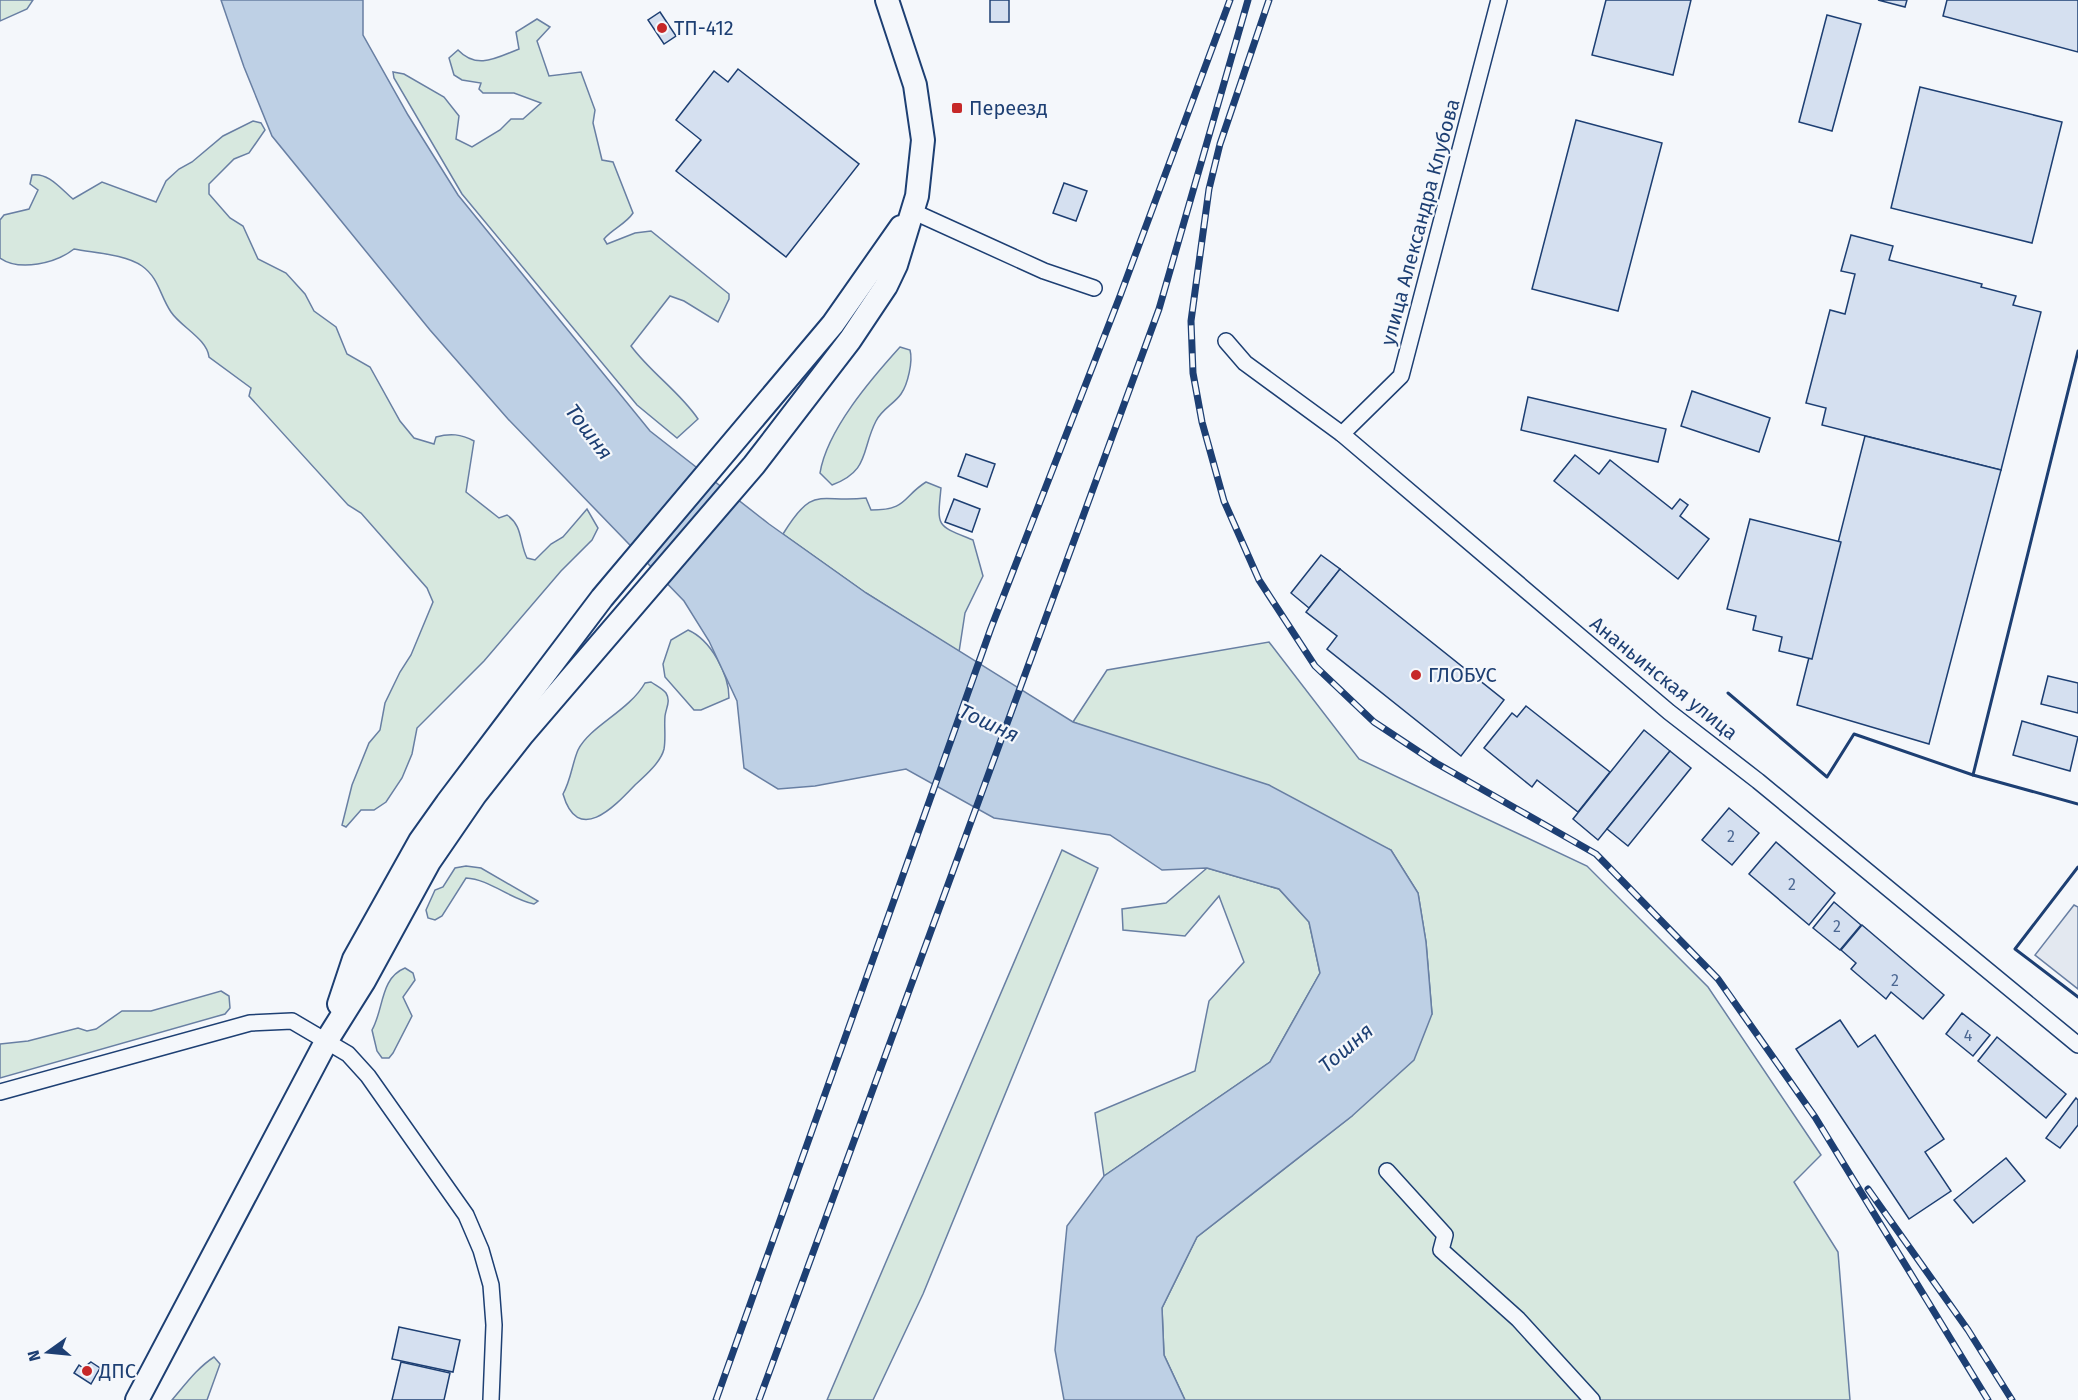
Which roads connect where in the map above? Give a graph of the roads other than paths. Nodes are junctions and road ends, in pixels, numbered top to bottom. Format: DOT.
graph roads {
  1 [pos="887,0"];
  2 [pos="1500,0"];
  3 [pos="912,210"];
  4 [pos="1094,288"];
  5 [pos="1226,341"];
  6 [pos="1342,434"];
  7 [pos="327,1040"];
  8 [pos="2078,1045"];
  9 [pos="0,1092"];
  10 [pos="1387,1171"];
  11 [pos="137,1400"];
  12 [pos="491,1400"];
  13 [pos="1592,1400"];
  1 -- 3 [label="main road"];
  2 -- 6 [label="street, улица Александра Клубова"];
  3 -- 4 [label="street"];
  3 -- 7 [label="main road"];
  3 -- 7 [label="main road"];
  5 -- 6 [label="street, Ананьинская улица"];
  6 -- 8 [label="street, Ананьинская улица"];
  7 -- 9 [label="street"];
  7 -- 11 [label="main road"];
  7 -- 12 [label="street"];
  10 -- 13 [label="street"];
}
